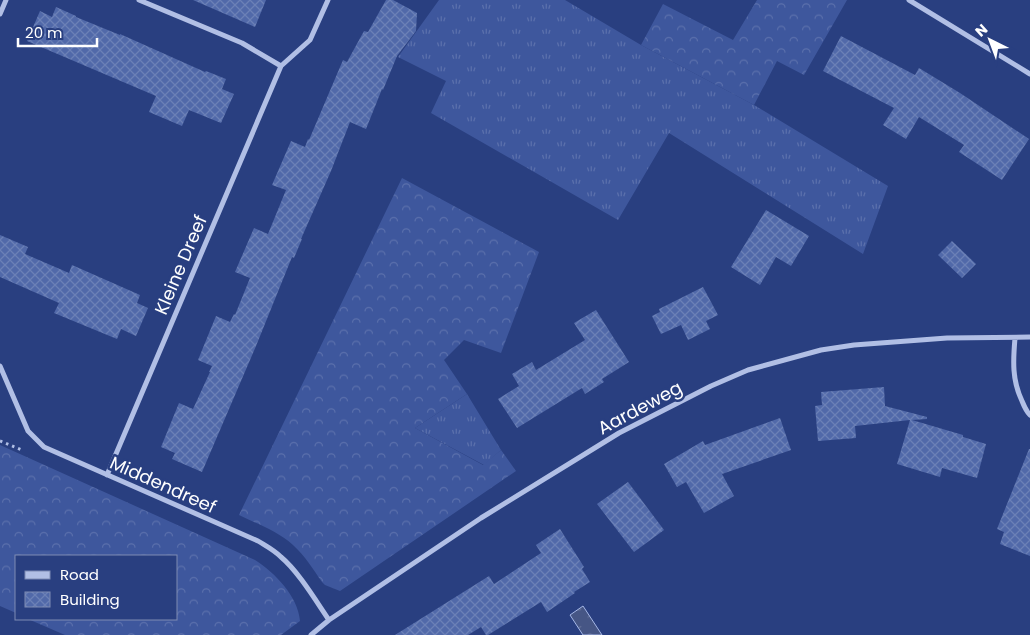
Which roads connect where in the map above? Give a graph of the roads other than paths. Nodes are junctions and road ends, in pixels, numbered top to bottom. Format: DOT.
graph roads {
  1 [pos="6,0"];
  2 [pos="140,0"];
  3 [pos="328,0"];
  4 [pos="909,0"];
  5 [pos="0,14"];
  6 [pos="281,66"];
  7 [pos="1030,74"];
  8 [pos="1030,337"];
  9 [pos="1015,338"];
  10 [pos="0,366"];
  11 [pos="1030,415"];
  12 [pos="107,475"];
  13 [pos="329,620"];
  14 [pos="311,635"];
  1 -- 5 [label="street"];
  2 -- 6 [label="street"];
  3 -- 6 [label="street, Kleine Dreef"];
  4 -- 7 [label="street"];
  6 -- 12 [label="street, Kleine Dreef"];
  8 -- 9 [label="street, Aardeweg"];
  9 -- 11 [label="street"];
  9 -- 13 [label="street, Aardeweg"];
  10 -- 12 [label="street, Middendreef"];
  12 -- 13 [label="street, Middendreef"];
  13 -- 14 [label="street, Aardeweg"];
}
